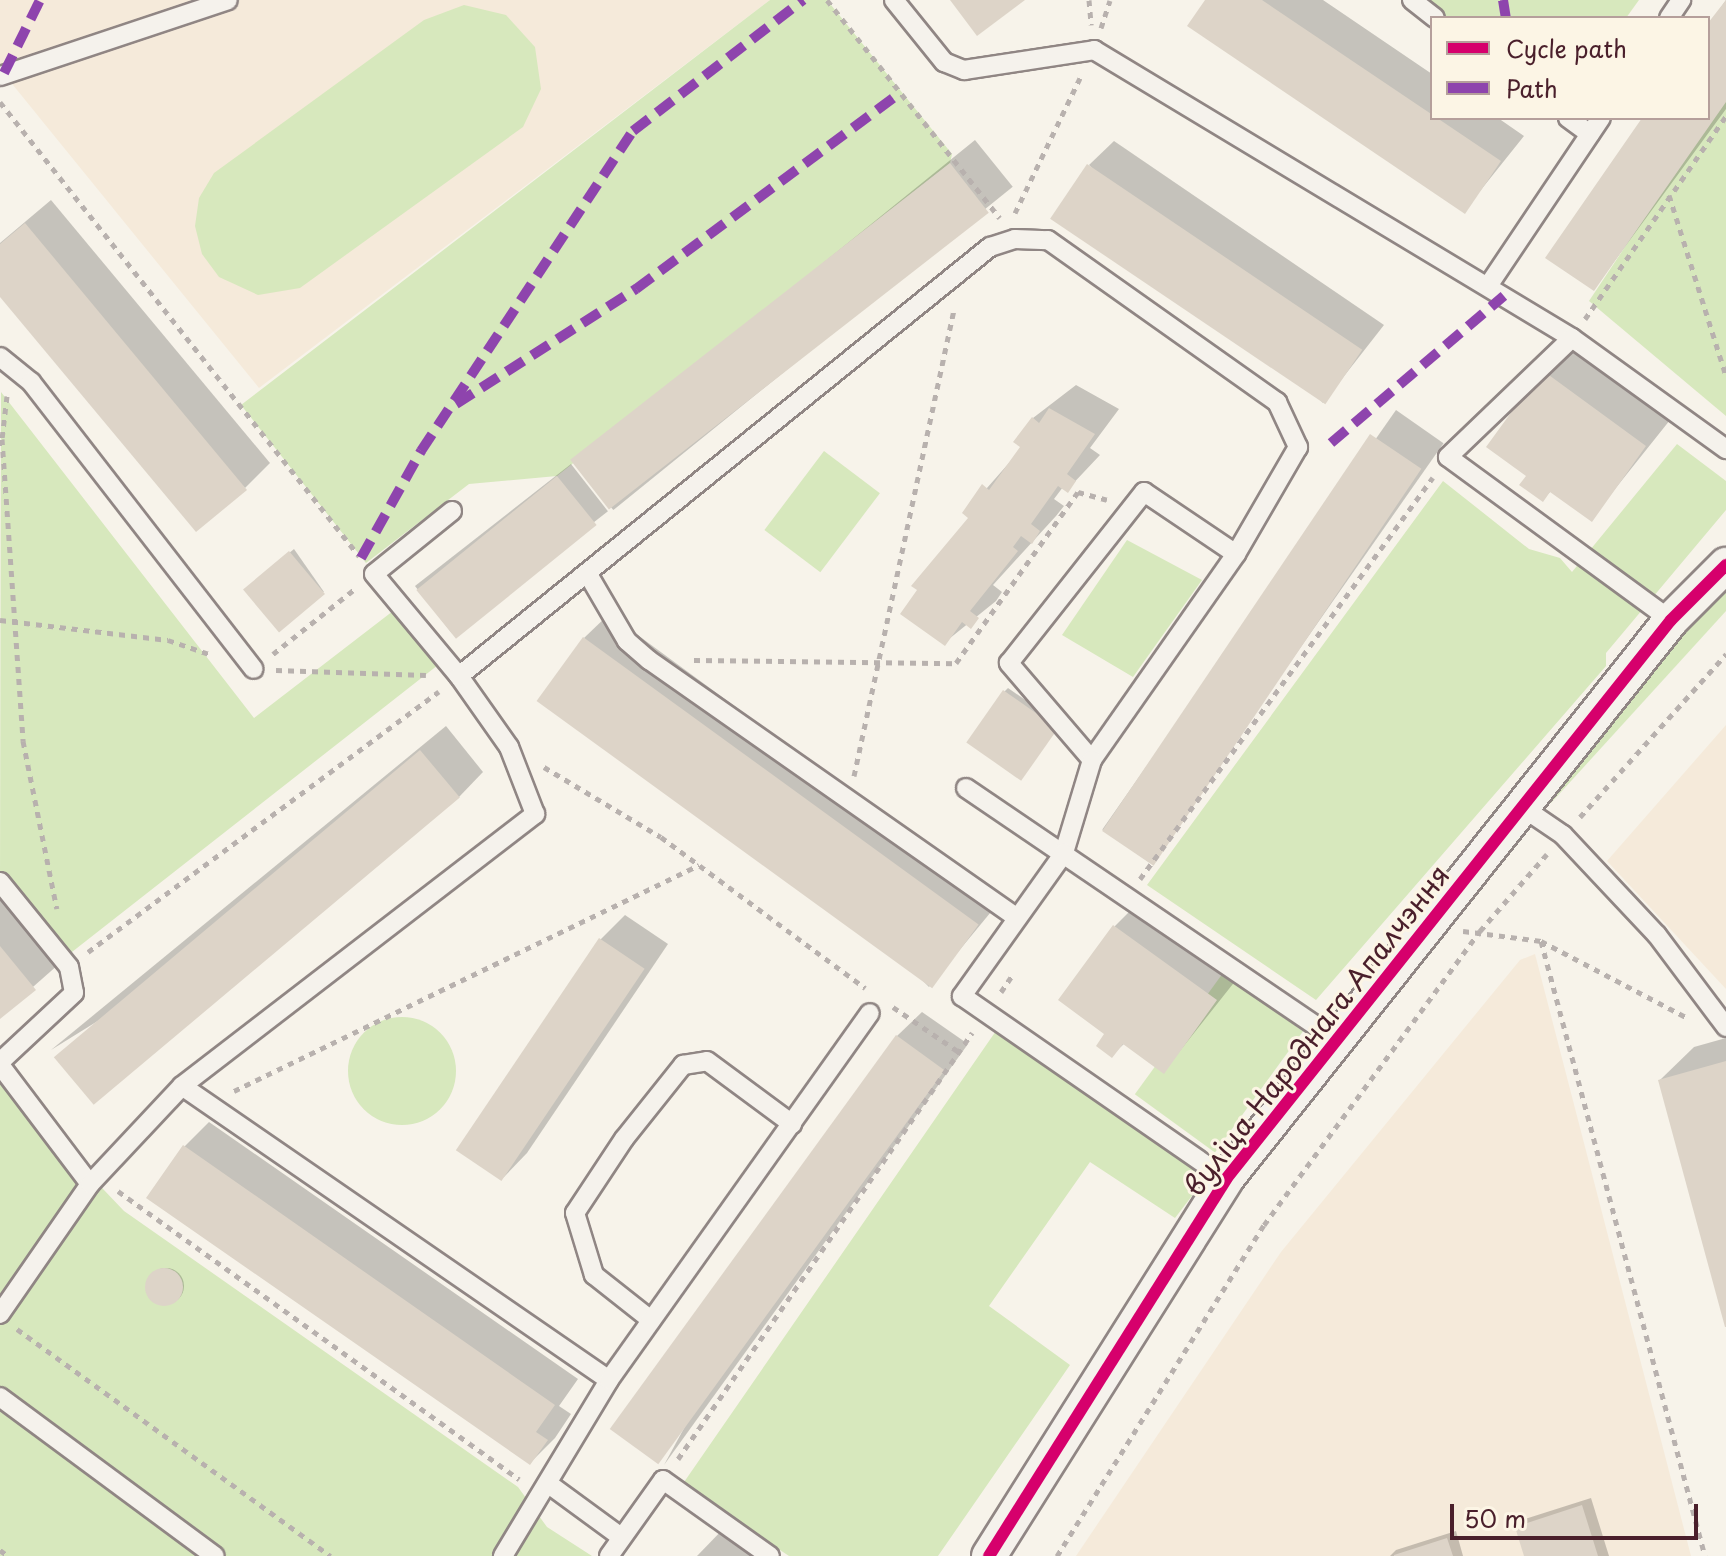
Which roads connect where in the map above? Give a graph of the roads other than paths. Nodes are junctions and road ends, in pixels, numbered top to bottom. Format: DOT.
graph roads {
  1 [pos="228,0"];
  2 [pos="894,0"];
  3 [pos="1412,0"];
  4 [pos="1432,16"];
  5 [pos="0,76"];
  6 [pos="1571,120"];
  7 [pos="1600,120"];
  8 [pos="1590,134"];
  9 [pos="1488,286"];
  10 [pos="1572,338"];
  11 [pos="3,366"];
  12 [pos="1726,449"];
  13 [pos="452,511"];
  14 [pos="1236,554"];
  15 [pos="1726,565"];
  16 [pos="589,576"];
  17 [pos="1671,620"];
  18 [pos="254,669"];
  19 [pos="459,676"];
  20 [pos="1092,760"];
  21 [pos="966,788"];
  22 [pos="1522,807"];
  23 [pos="1064,853"];
  24 [pos="0,882"];
  25 [pos="1017,918"];
  26 [pos="876,1006"];
  27 [pos="1726,1027"];
  28 [pos="1335,1039"];
  29 [pos="0,1063"];
  30 [pos="182,1086"];
  31 [pos="792,1124"];
  32 [pos="1226,1179"];
  33 [pos="94,1180"];
  34 [pos="6,1320"];
  35 [pos="651,1320"];
  36 [pos="609,1380"];
  37 [pos="0,1397"];
  38 [pos="546,1490"];
  39 [pos="621,1537"];
  40 [pos="215,1556"];
  41 [pos="503,1556"];
  42 [pos="609,1556"];
  43 [pos="770,1556"];
  44 [pos="989,1556"];
  1 -- 5 [label="lane"];
  2 -- 9 [label="lane"];
  3 -- 4 [label="lane"];
  6 -- 8 [label="lane"];
  7 -- 8 [label="lane"];
  8 -- 9 [label="lane"];
  9 -- 10 [label="lane"];
  10 -- 12 [label="lane"];
  10 -- 17 [label="lane"];
  11 -- 18 [label="lane"];
  13 -- 19 [label="lane"];
  14 -- 16 [label="lane"];
  14 -- 20 [label="lane"];
  14 -- 20 [label="lane"];
  15 -- 17 [label="street, вуліца Народнага Апалчэння"];
  16 -- 19 [label="lane"];
  16 -- 25 [label="lane"];
  17 -- 22 [label="street, вуліца Народнага Апалчэння"];
  19 -- 30 [label="lane"];
  20 -- 23 [label="lane"];
  21 -- 23 [label="lane"];
  22 -- 27 [label="lane"];
  22 -- 28 [label="street, вуліца Народнага Апалчэння"];
  23 -- 25 [label="lane"];
  23 -- 28 [label="lane"];
  24 -- 29 [label="lane"];
  25 -- 32 [label="lane"];
  26 -- 31 [label="lane"];
  28 -- 32 [label="street, вуліца Народнага Апалчэння"];
  29 -- 33 [label="lane"];
  30 -- 33 [label="lane"];
  30 -- 36 [label="lane"];
  31 -- 35 [label="lane"];
  31 -- 35 [label="lane"];
  32 -- 44 [label="street, вуліца Народнага Апалчэння"];
  33 -- 34 [label="lane"];
  35 -- 36 [label="lane"];
  36 -- 38 [label="lane"];
  37 -- 40 [label="lane"];
  38 -- 39 [label="lane"];
  38 -- 41 [label="lane"];
  39 -- 42 [label="lane"];
  39 -- 43 [label="lane"];
}
